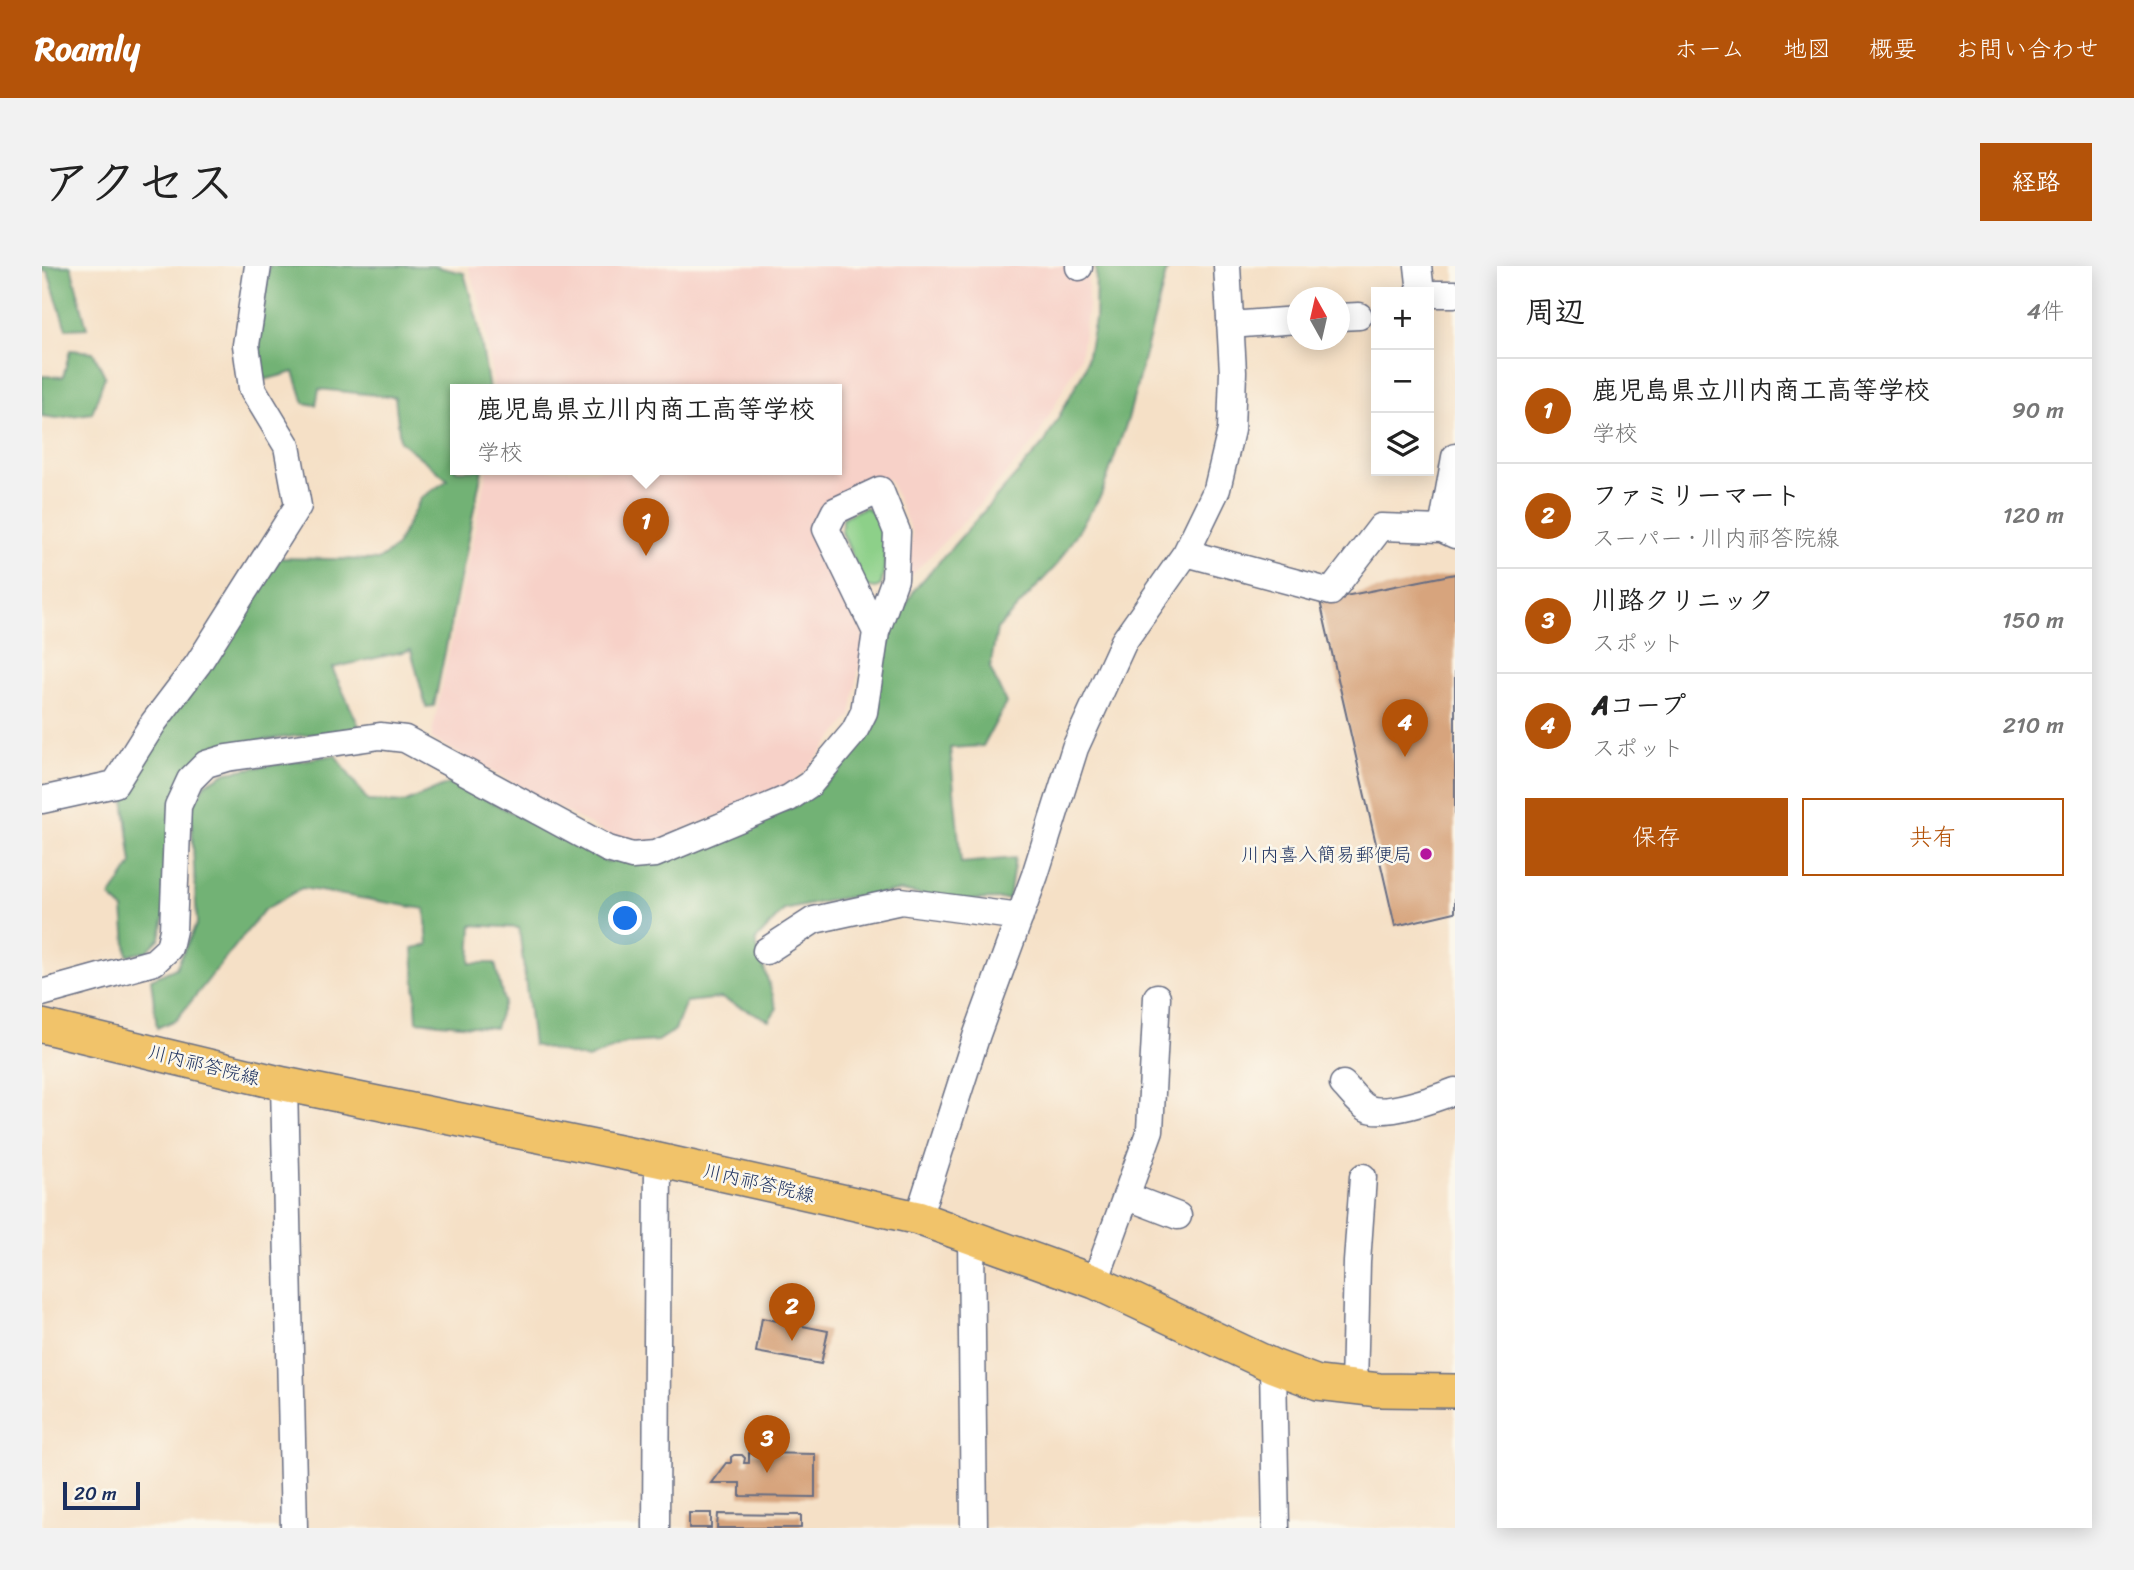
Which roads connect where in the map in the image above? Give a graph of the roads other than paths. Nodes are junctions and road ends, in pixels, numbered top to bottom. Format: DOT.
graph roads {
  1 [pos="258,266"];
  2 [pos="1227,266"];
  3 [pos="1418,266"];
  4 [pos="1420,287"];
  5 [pos="1434,294"];
  6 [pos="1455,294"];
  7 [pos="1287,321"];
  8 [pos="1230,325"];
  9 [pos="1455,457"];
  10 [pos="1448,532"];
  11 [pos="1186,553"];
  12 [pos="876,632"];
  13 [pos="42,800"];
  14 [pos="1020,917"];
  15 [pos="766,951"];
  16 [pos="42,993"];
  17 [pos="1157,997"];
  18 [pos="42,1026"];
  19 [pos="284,1084"];
  20 [pos="1343,1084"];
  21 [pos="1455,1091"];
  22 [pos="658,1160"];
  23 [pos="1363,1177"];
  24 [pos="1126,1196"];
  25 [pos="1178,1216"];
  26 [pos="918,1219"];
  27 [pos="971,1237"];
  28 [pos="1095,1282"];
  29 [pos="1273,1366"];
  30 [pos="1354,1387"];
  31 [pos="1455,1391"];
  32 [pos="294,1528"];
  33 [pos="656,1528"];
  34 [pos="974,1528"];
  35 [pos="1276,1528"];
  1 -- 13 [label="street"];
  2 -- 8 [label="street"];
  3 -- 4 [label="street"];
  5 -- 6 [label="street"];
  7 -- 8 [label="street"];
  8 -- 11 [label="street"];
  9 -- 10 [label="street"];
  10 -- 11 [label="street"];
  11 -- 14 [label="street"];
  12 -- 12 [label="street"];
  12 -- 16 [label="street"];
  14 -- 15 [label="street"];
  14 -- 26 [label="street"];
  17 -- 24 [label="street"];
  18 -- 19 [label="main road, 川内祁答院線"];
  19 -- 22 [label="main road, 川内祁答院線"];
  19 -- 32 [label="street"];
  20 -- 21 [label="street"];
  22 -- 26 [label="main road, 川内祁答院線"];
  22 -- 33 [label="street"];
  23 -- 30 [label="street"];
  24 -- 25 [label="street"];
  24 -- 28 [label="street"];
  26 -- 27 [label="main road, 川内祁答院線"];
  27 -- 28 [label="main road, 川内祁答院線"];
  27 -- 34 [label="street"];
  28 -- 29 [label="main road, 川内祁答院線"];
  29 -- 30 [label="main road, 川内祁答院線"];
  29 -- 35 [label="street"];
  30 -- 31 [label="main road, 川内祁答院線"];
}
